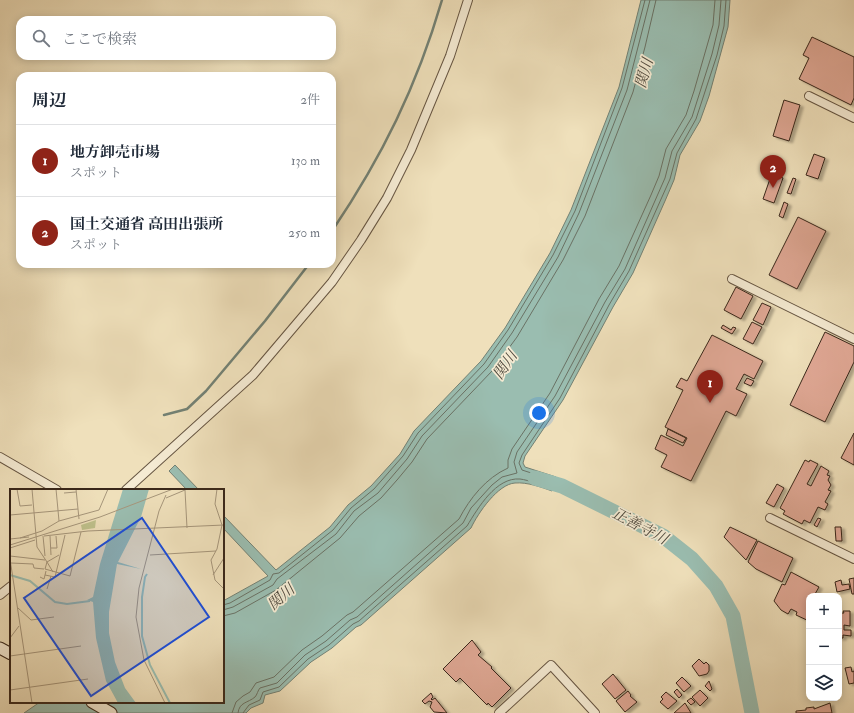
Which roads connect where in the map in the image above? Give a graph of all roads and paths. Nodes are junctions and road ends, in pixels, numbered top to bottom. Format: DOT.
graph roads {
  1 [pos="468,0"];
  2 [pos="809,96"];
  3 [pos="854,118"];
  4 [pos="732,279"];
  5 [pos="854,338"];
  6 [pos="0,457"];
  7 [pos="55,489"];
  8 [pos="127,489"];
  9 [pos="770,518"];
  10 [pos="854,559"];
  11 [pos="10,587"];
  12 [pos="0,595"];
  13 [pos="0,648"];
  14 [pos="10,653"];
  15 [pos="94,703"];
  16 [pos="111,713"];
  17 [pos="499,713"];
  18 [pos="595,713"];
  1 -- 8 [label="street"];
  2 -- 3 [label="street"];
  4 -- 5 [label="street"];
  6 -- 7 [label="street"];
  9 -- 10 [label="street"];
  11 -- 12 [label="street"];
  13 -- 14 [label="street"];
  15 -- 16 [label="street"];
  17 -- 18 [label="street"];
}
